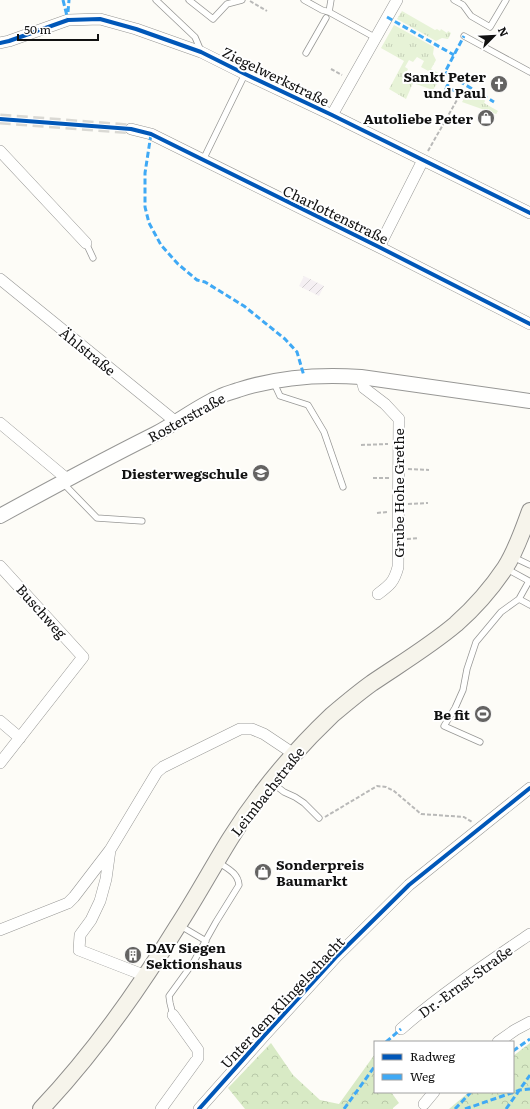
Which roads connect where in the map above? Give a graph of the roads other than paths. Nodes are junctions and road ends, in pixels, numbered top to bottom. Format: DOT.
graph roads {
  1 [pos="156,0"];
  2 [pos="189,0"];
  3 [pos="242,0"];
  4 [pos="304,0"];
  5 [pos="331,0"];
  6 [pos="397,0"];
  7 [pos="454,0"];
  8 [pos="506,0"];
  9 [pos="329,12"];
  10 [pos="326,18"];
  11 [pos="464,36"];
  12 [pos="376,38"];
  13 [pos="0,43"];
  14 [pos="201,52"];
  15 [pos="306,53"];
  16 [pos="530,72"];
  17 [pos="245,74"];
  18 [pos="332,115"];
  19 [pos="131,130"];
  20 [pos="0,151"];
  21 [pos="203,160"];
  22 [pos="423,160"];
  23 [pos="530,213"];
  24 [pos="86,243"];
  25 [pos="379,247"];
  26 [pos="93,258"];
  27 [pos="0,279"];
  28 [pos="530,324"];
  29 [pos="361,376"];
  30 [pos="273,381"];
  31 [pos="530,401"];
  32 [pos="176,422"];
  33 [pos="0,423"];
  34 [pos="65,480"];
  35 [pos="343,487"];
  36 [pos="530,511"];
  37 [pos="0,516"];
  38 [pos="142,521"];
  39 [pos="508,562"];
  40 [pos="530,565"];
  41 [pos="0,566"];
  42 [pos="530,581"];
  43 [pos="378,594"];
  44 [pos="519,599"];
  45 [pos="530,605"];
  46 [pos="0,721"];
  47 [pos="20,738"];
  48 [pos="480,742"];
  49 [pos="294,754"];
  50 [pos="0,763"];
  51 [pos="270,782"];
  52 [pos="530,788"];
  53 [pos="320,819"];
  54 [pos="110,850"];
  55 [pos="216,861"];
  56 [pos="179,925"];
  57 [pos="0,930"];
  58 [pos="530,934"];
  59 [pos="206,941"];
  60 [pos="146,976"];
  61 [pos="173,1015"];
  62 [pos="530,1022"];
  63 [pos="401,1029"];
  64 [pos="499,1041"];
  65 [pos="433,1093"];
  66 [pos="424,1104"];
  67 [pos="41,1109"];
  68 [pos="161,1109"];
  69 [pos="199,1109"];
  1 -- 14 [label="lane"];
  2 -- 3 [label="lane"];
  4 -- 9 [label="lane"];
  5 -- 9 [label="lane"];
  6 -- 12 [label="street"];
  7 -- 8 [label="lane"];
  9 -- 12 [label="lane"];
  10 -- 15 [label="lane"];
  11 -- 16 [label="lane"];
  12 -- 18 [label="street"];
  13 -- 14 [label="street, Ziegelwerkstraße"];
  14 -- 17 [label="street, Ziegelwerkstraße"];
  17 -- 18 [label="street, Ziegelwerkstraße"];
  17 -- 21 [label="lane"];
  18 -- 22 [label="street, Ziegelwerkstraße"];
  19 -- 21 [label="street, Charlottenstraße"];
  20 -- 24 [label="street"];
  21 -- 25 [label="street, Charlottenstraße"];
  22 -- 23 [label="street, Ziegelwerkstraße"];
  22 -- 25 [label="street"];
  24 -- 26 [label="lane"];
  25 -- 28 [label="street, Charlottenstraße"];
  27 -- 32 [label="street, Ählstraße"];
  29 -- 30 [label="street, Rosterstraße"];
  29 -- 31 [label="street, Rosterstraße"];
  29 -- 43 [label="street, Grube Hohe Grethe"];
  30 -- 32 [label="street, Rosterstraße"];
  30 -- 35 [label="lane"];
  32 -- 34 [label="street, Rosterstraße"];
  33 -- 34 [label="street"];
  34 -- 37 [label="street, Rosterstraße"];
  34 -- 38 [label="lane"];
  36 -- 39 [label="main road, Leimbachstraße"];
  39 -- 40 [label="lane"];
  39 -- 42 [label="lane"];
  39 -- 49 [label="main road, Leimbachstraße"];
  41 -- 47 [label="street, Buschweg"];
  42 -- 44 [label="lane"];
  44 -- 45 [label="lane"];
  44 -- 48 [label="lane"];
  46 -- 47 [label="street"];
  47 -- 50 [label="street"];
  49 -- 51 [label="main road, Leimbachstraße"];
  49 -- 54 [label="street"];
  51 -- 53 [label="lane"];
  51 -- 55 [label="main road, Leimbachstraße"];
  52 -- 69 [label="street, Unter dem Klingelschacht"];
  54 -- 57 [label="street"];
  54 -- 60 [label="street"];
  55 -- 56 [label="main road, Leimbachstraße"];
  55 -- 59 [label="lane"];
  56 -- 59 [label="lane"];
  56 -- 60 [label="main road, Leimbachstraße"];
  58 -- 63 [label="street, Dr.-Ernst-Straße"];
  59 -- 61 [label="lane"];
  60 -- 67 [label="main road, Leimbachstraße"];
  61 -- 68 [label="street"];
  62 -- 64 [label="street"];
  65 -- 66 [label="street"];
}
